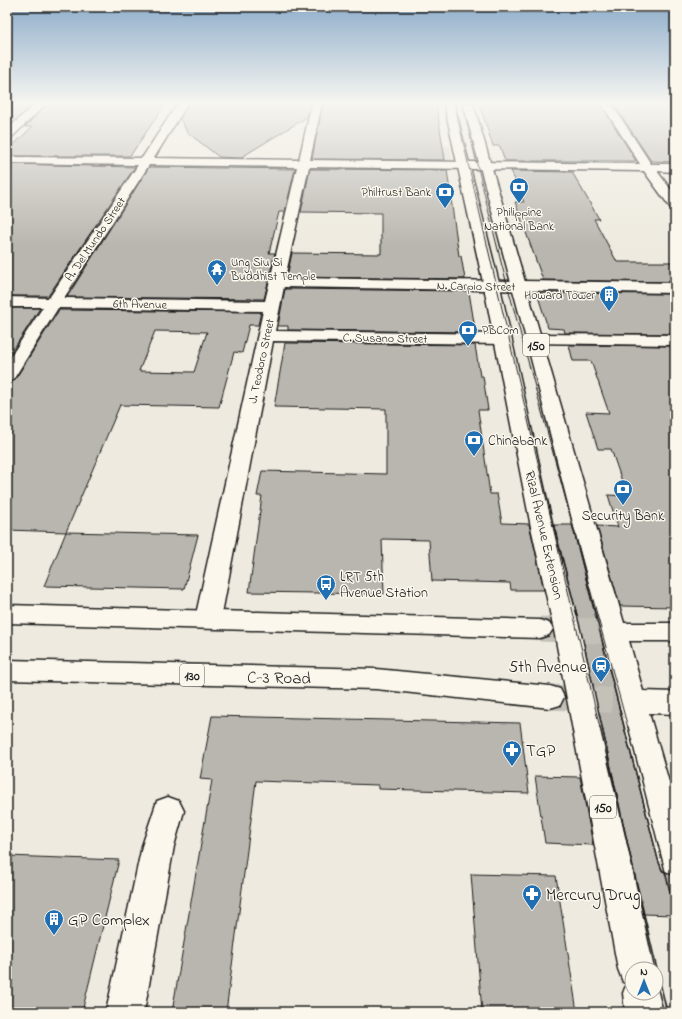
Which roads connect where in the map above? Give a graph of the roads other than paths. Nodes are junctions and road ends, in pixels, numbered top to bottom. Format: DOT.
graph roads {
  1 [pos="154,151"];
  2 [pos="307,151"];
  3 [pos="459,151"];
  4 [pos="480,151"];
  5 [pos="637,151"];
  6 [pos="7,160"];
  7 [pos="147,162"];
  8 [pos="304,164"];
  9 [pos="462,166"];
  10 [pos="484,166"];
  11 [pos="648,168"];
  12 [pos="675,168"];
  13 [pos="675,204"];
  14 [pos="277,282"];
  15 [pos="492,286"];
  16 [pos="520,287"];
  17 [pos="675,288"];
  18 [pos="7,302"];
  19 [pos="53,303"];
  20 [pos="272,306"];
  21 [pos="267,336"];
  22 [pos="519,339"];
  23 [pos="675,340"];
  24 [pos="7,376"];
  25 [pos="7,614"];
  26 [pos="208,619"];
  27 [pos="540,629"];
  28 [pos="624,632"];
  29 [pos="675,632"];
  30 [pos="7,670"];
  31 [pos="550,696"];
  32 [pos="643,702"];
  33 [pos="675,703"];
  34 [pos="168,811"];
  35 [pos="675,860"];
  36 [pos="634,961"];
  37 [pos="642,1001"];
  38 [pos="125,1012"];
  39 [pos="644,1012"];
  1 -- 7 [label="street, A. Del Mundo Street"];
  2 -- 8 [label="street, J. Teodoro Street"];
  3 -- 9 [label="street, Rizal Avenue Extension / 150"];
  4 -- 10 [label="street, Rizal Avenue Extension / 150"];
  5 -- 11 [label="street"];
  6 -- 7 [label="street"];
  7 -- 8 [label="street"];
  7 -- 19 [label="street, A. Del Mundo Street"];
  8 -- 9 [label="street"];
  8 -- 14 [label="street, J. Teodoro Street"];
  9 -- 10 [label="street"];
  9 -- 15 [label="street, Rizal Avenue Extension / 150"];
  10 -- 11 [label="street"];
  10 -- 16 [label="street, Rizal Avenue Extension / 150"];
  11 -- 12 [label="street"];
  11 -- 13 [label="street"];
  14 -- 15 [label="street, N. Carpio Street"];
  14 -- 20 [label="street, J. Teodoro Street"];
  15 -- 16 [label="street, N. Carpio Street"];
  15 -- 22 [label="street, Rizal Avenue Extension / 150"];
  16 -- 17 [label="street, N. Carpio Street"];
  16 -- 22 [label="street, Rizal Avenue Extension / 150"];
  18 -- 19 [label="street, 6th Avenue"];
  19 -- 20 [label="street, 6th Avenue"];
  19 -- 24 [label="street, A. Del Mundo Street"];
  20 -- 21 [label="street, J. Teodoro Street"];
  21 -- 22 [label="street, C. Susano Street"];
  21 -- 26 [label="street, J. Teodoro Street"];
  22 -- 23 [label="street, C. Susano Street"];
  22 -- 35 [label="street, Rizal Avenue Extension / 150"];
  22 -- 36 [label="street, Rizal Avenue Extension / 150"];
  25 -- 26 [label="street"];
  26 -- 27 [label="street"];
  28 -- 29 [label="street"];
  30 -- 31 [label="street, C-3 Road / 130"];
  32 -- 33 [label="street"];
  34 -- 38 [label="street"];
  37 -- 39 [label="street"];
}
